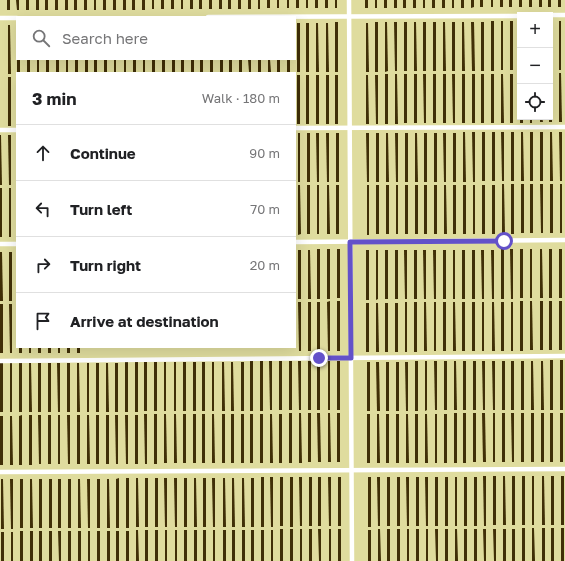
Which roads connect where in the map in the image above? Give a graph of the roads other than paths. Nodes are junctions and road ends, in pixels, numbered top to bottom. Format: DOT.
graph roads {
  1 [pos="349,0"];
  2 [pos="553,15"];
  3 [pos="565,15"];
  4 [pos="296,16"];
  5 [pos="349,16"];
  6 [pos="517,16"];
  7 [pos="0,18"];
  8 [pos="16,18"];
  9 [pos="565,126"];
  10 [pos="296,128"];
  11 [pos="350,128"];
  12 [pos="0,130"];
  13 [pos="16,130"];
  14 [pos="565,240"];
  15 [pos="296,242"];
  16 [pos="350,242"];
  17 [pos="0,244"];
  18 [pos="16,244"];
  19 [pos="565,356"];
  20 [pos="351,358"];
  21 [pos="0,361"];
  22 [pos="565,469"];
  23 [pos="352,470"];
  24 [pos="0,472"];
  25 [pos="352,561"];
  1 -- 5 [label="lane"];
  2 -- 3 [label="lane"];
  4 -- 5 [label="lane"];
  5 -- 6 [label="lane"];
  5 -- 11 [label="lane"];
  7 -- 8 [label="lane"];
  9 -- 11 [label="lane"];
  10 -- 11 [label="lane"];
  11 -- 16 [label="lane"];
  12 -- 13 [label="lane"];
  14 -- 16 [label="lane"];
  15 -- 16 [label="lane"];
  16 -- 20 [label="lane"];
  17 -- 18 [label="lane"];
  19 -- 20 [label="lane"];
  20 -- 21 [label="lane"];
  20 -- 23 [label="lane"];
  22 -- 23 [label="lane"];
  23 -- 24 [label="lane"];
  23 -- 25 [label="lane"];
}
